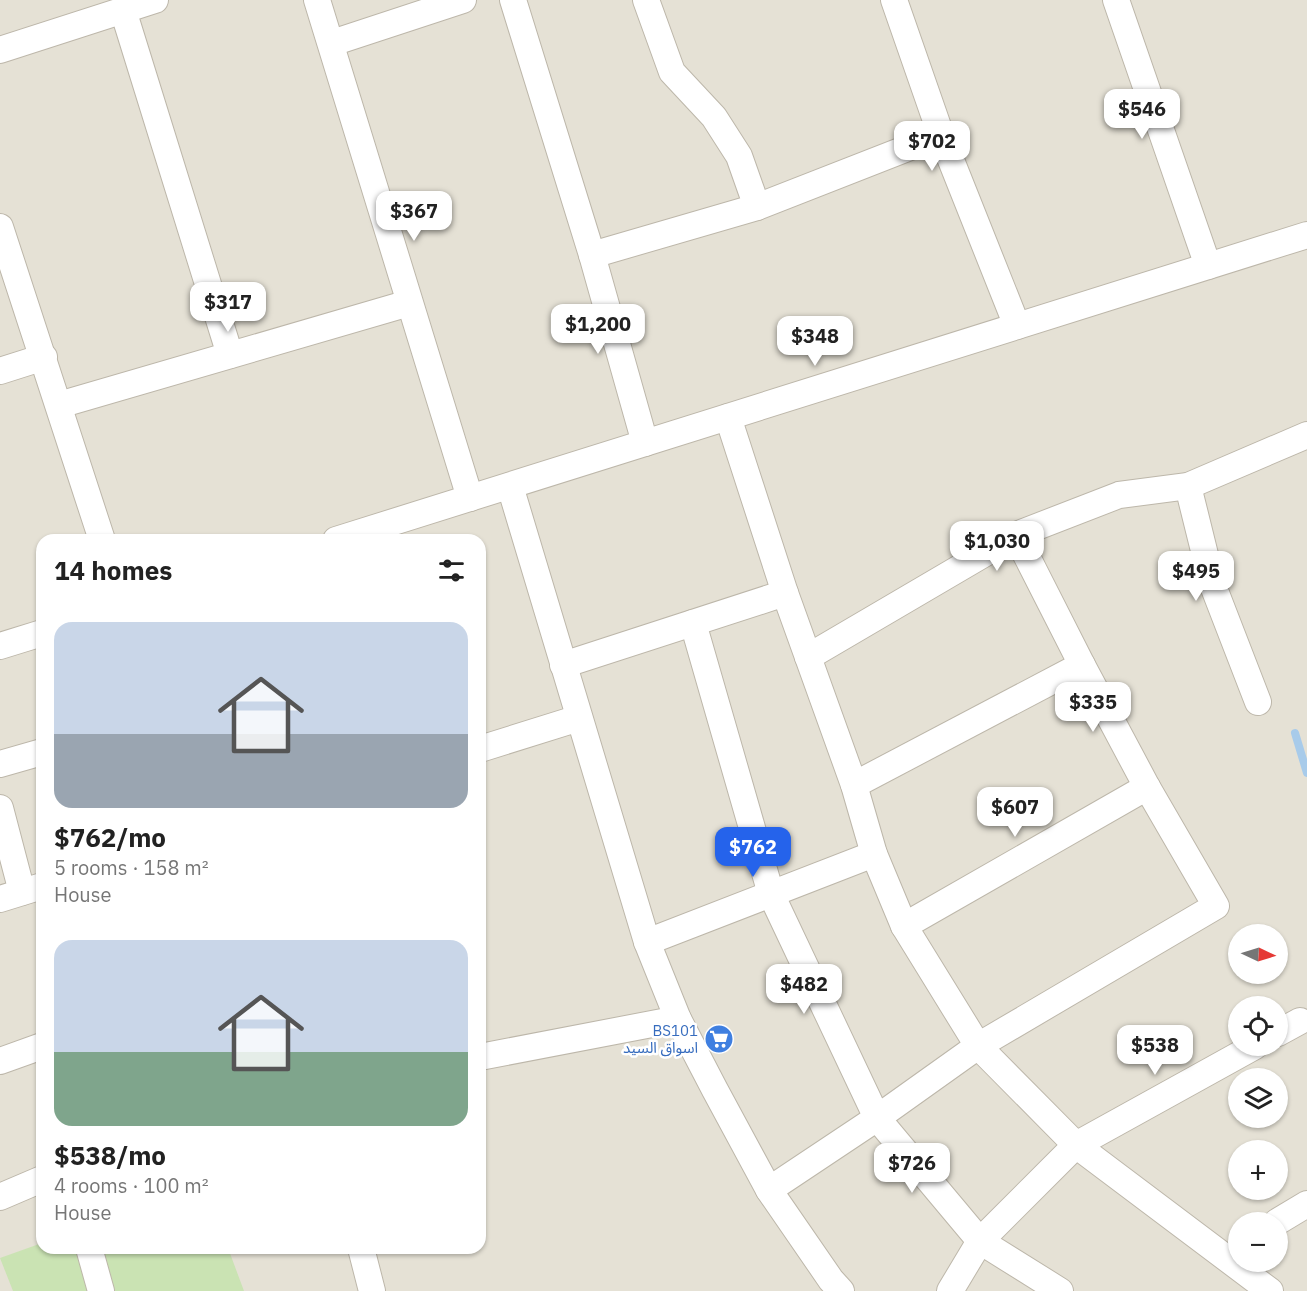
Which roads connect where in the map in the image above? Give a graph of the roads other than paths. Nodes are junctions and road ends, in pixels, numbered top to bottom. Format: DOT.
graph roads {
  1 [pos="155,0"];
  2 [pos="317,0"];
  3 [pos="463,0"];
  4 [pos="513,0"];
  5 [pos="646,0"];
  6 [pos="894,0"];
  7 [pos="1116,0"];
  8 [pos="123,10"];
  9 [pos="332,43"];
  10 [pos="0,51"];
  11 [pos="941,135"];
  12 [pos="757,207"];
  13 [pos="0,227"];
  14 [pos="1307,235"];
  15 [pos="592,255"];
  16 [pos="1208,266"];
  17 [pos="409,303"];
  18 [pos="1017,326"];
  19 [pos="230,355"];
  20 [pos="44,357"];
  21 [pos="0,371"];
  22 [pos="59,405"];
  23 [pos="728,417"];
  24 [pos="1307,435"];
  25 [pos="645,443"];
  26 [pos="510,486"];
  27 [pos="1188,486"];
  28 [pos="470,498"];
  29 [pos="100,534"];
  30 [pos="355,534"];
  31 [pos="1016,535"];
  32 [pos="785,593"];
  33 [pos="693,623"];
  34 [pos="36,635"];
  35 [pos="0,646"];
  36 [pos="808,657"];
  37 [pos="563,665"];
  38 [pos="1082,665"];
  39 [pos="1258,702"];
  40 [pos="579,718"];
  41 [pos="486,747"];
  42 [pos="36,754"];
  43 [pos="0,764"];
  44 [pos="854,785"];
  45 [pos="1147,787"];
  46 [pos="0,808"];
  47 [pos="874,854"];
  48 [pos="21,892"];
  49 [pos="771,894"];
  50 [pos="904,926"];
  51 [pos="647,942"];
  52 [pos="678,1019"];
  53 [pos="978,1046"];
  54 [pos="36,1048"];
  55 [pos="486,1056"];
  56 [pos="1237,1056"];
  57 [pos="0,1061"];
  58 [pos="877,1118"];
  59 [pos="1076,1145"];
  60 [pos="36,1182"];
  61 [pos="769,1190"];
  62 [pos="0,1197"];
  63 [pos="1307,1204"];
  64 [pos="1288,1215"];
  65 [pos="980,1241"];
  66 [pos="1228,1250"];
  67 [pos="91,1254"];
  68 [pos="363,1254"];
  69 [pos="1251,1272"];
  70 [pos="101,1291"];
  71 [pos="372,1291"];
  72 [pos="841,1291"];
  73 [pos="950,1291"];
  74 [pos="1060,1291"];
  75 [pos="1270,1291"];
  1 -- 8 [label="street"];
  2 -- 9 [label="street"];
  3 -- 9 [label="street"];
  4 -- 15 [label="street"];
  5 -- 12 [label="street"];
  6 -- 11 [label="street"];
  7 -- 16 [label="street"];
  8 -- 10 [label="street"];
  8 -- 19 [label="street"];
  9 -- 17 [label="street"];
  11 -- 12 [label="street"];
  11 -- 18 [label="street"];
  12 -- 15 [label="street"];
  13 -- 20 [label="street"];
  14 -- 16 [label="street"];
  15 -- 25 [label="street"];
  16 -- 18 [label="street"];
  17 -- 19 [label="street"];
  17 -- 28 [label="street"];
  18 -- 23 [label="street"];
  19 -- 22 [label="street"];
  20 -- 21 [label="street"];
  20 -- 22 [label="street"];
  22 -- 29 [label="street"];
  23 -- 25 [label="street"];
  23 -- 32 [label="street"];
  24 -- 27 [label="street"];
  25 -- 26 [label="street"];
  26 -- 28 [label="street"];
  26 -- 37 [label="street"];
  27 -- 31 [label="street"];
  27 -- 39 [label="street"];
  28 -- 30 [label="street"];
  31 -- 36 [label="street"];
  31 -- 38 [label="street"];
  32 -- 33 [label="street"];
  32 -- 36 [label="street"];
  33 -- 37 [label="street"];
  33 -- 49 [label="street"];
  34 -- 35 [label="street"];
  36 -- 44 [label="street"];
  37 -- 40 [label="street"];
  38 -- 44 [label="street"];
  38 -- 45 [label="street"];
  40 -- 41 [label="street"];
  40 -- 51 [label="street"];
  42 -- 43 [label="street"];
  44 -- 47 [label="street"];
  45 -- 50 [label="street"];
  45 -- 53 [label="street"];
  46 -- 48 [label="street"];
  47 -- 49 [label="street"];
  47 -- 50 [label="street"];
  49 -- 51 [label="street"];
  49 -- 58 [label="street"];
  50 -- 53 [label="street"];
  51 -- 52 [label="street"];
  52 -- 55 [label="street"];
  52 -- 61 [label="street"];
  53 -- 58 [label="street"];
  53 -- 59 [label="street"];
  54 -- 57 [label="street"];
  56 -- 59 [label="street"];
  58 -- 61 [label="street"];
  58 -- 65 [label="street"];
  59 -- 65 [label="street"];
  59 -- 66 [label="street"];
  60 -- 62 [label="street"];
  61 -- 72 [label="street"];
  63 -- 64 [label="street"];
  65 -- 73 [label="street"];
  65 -- 74 [label="street"];
  67 -- 70 [label="street"];
  68 -- 71 [label="street"];
  69 -- 75 [label="street"];
}
